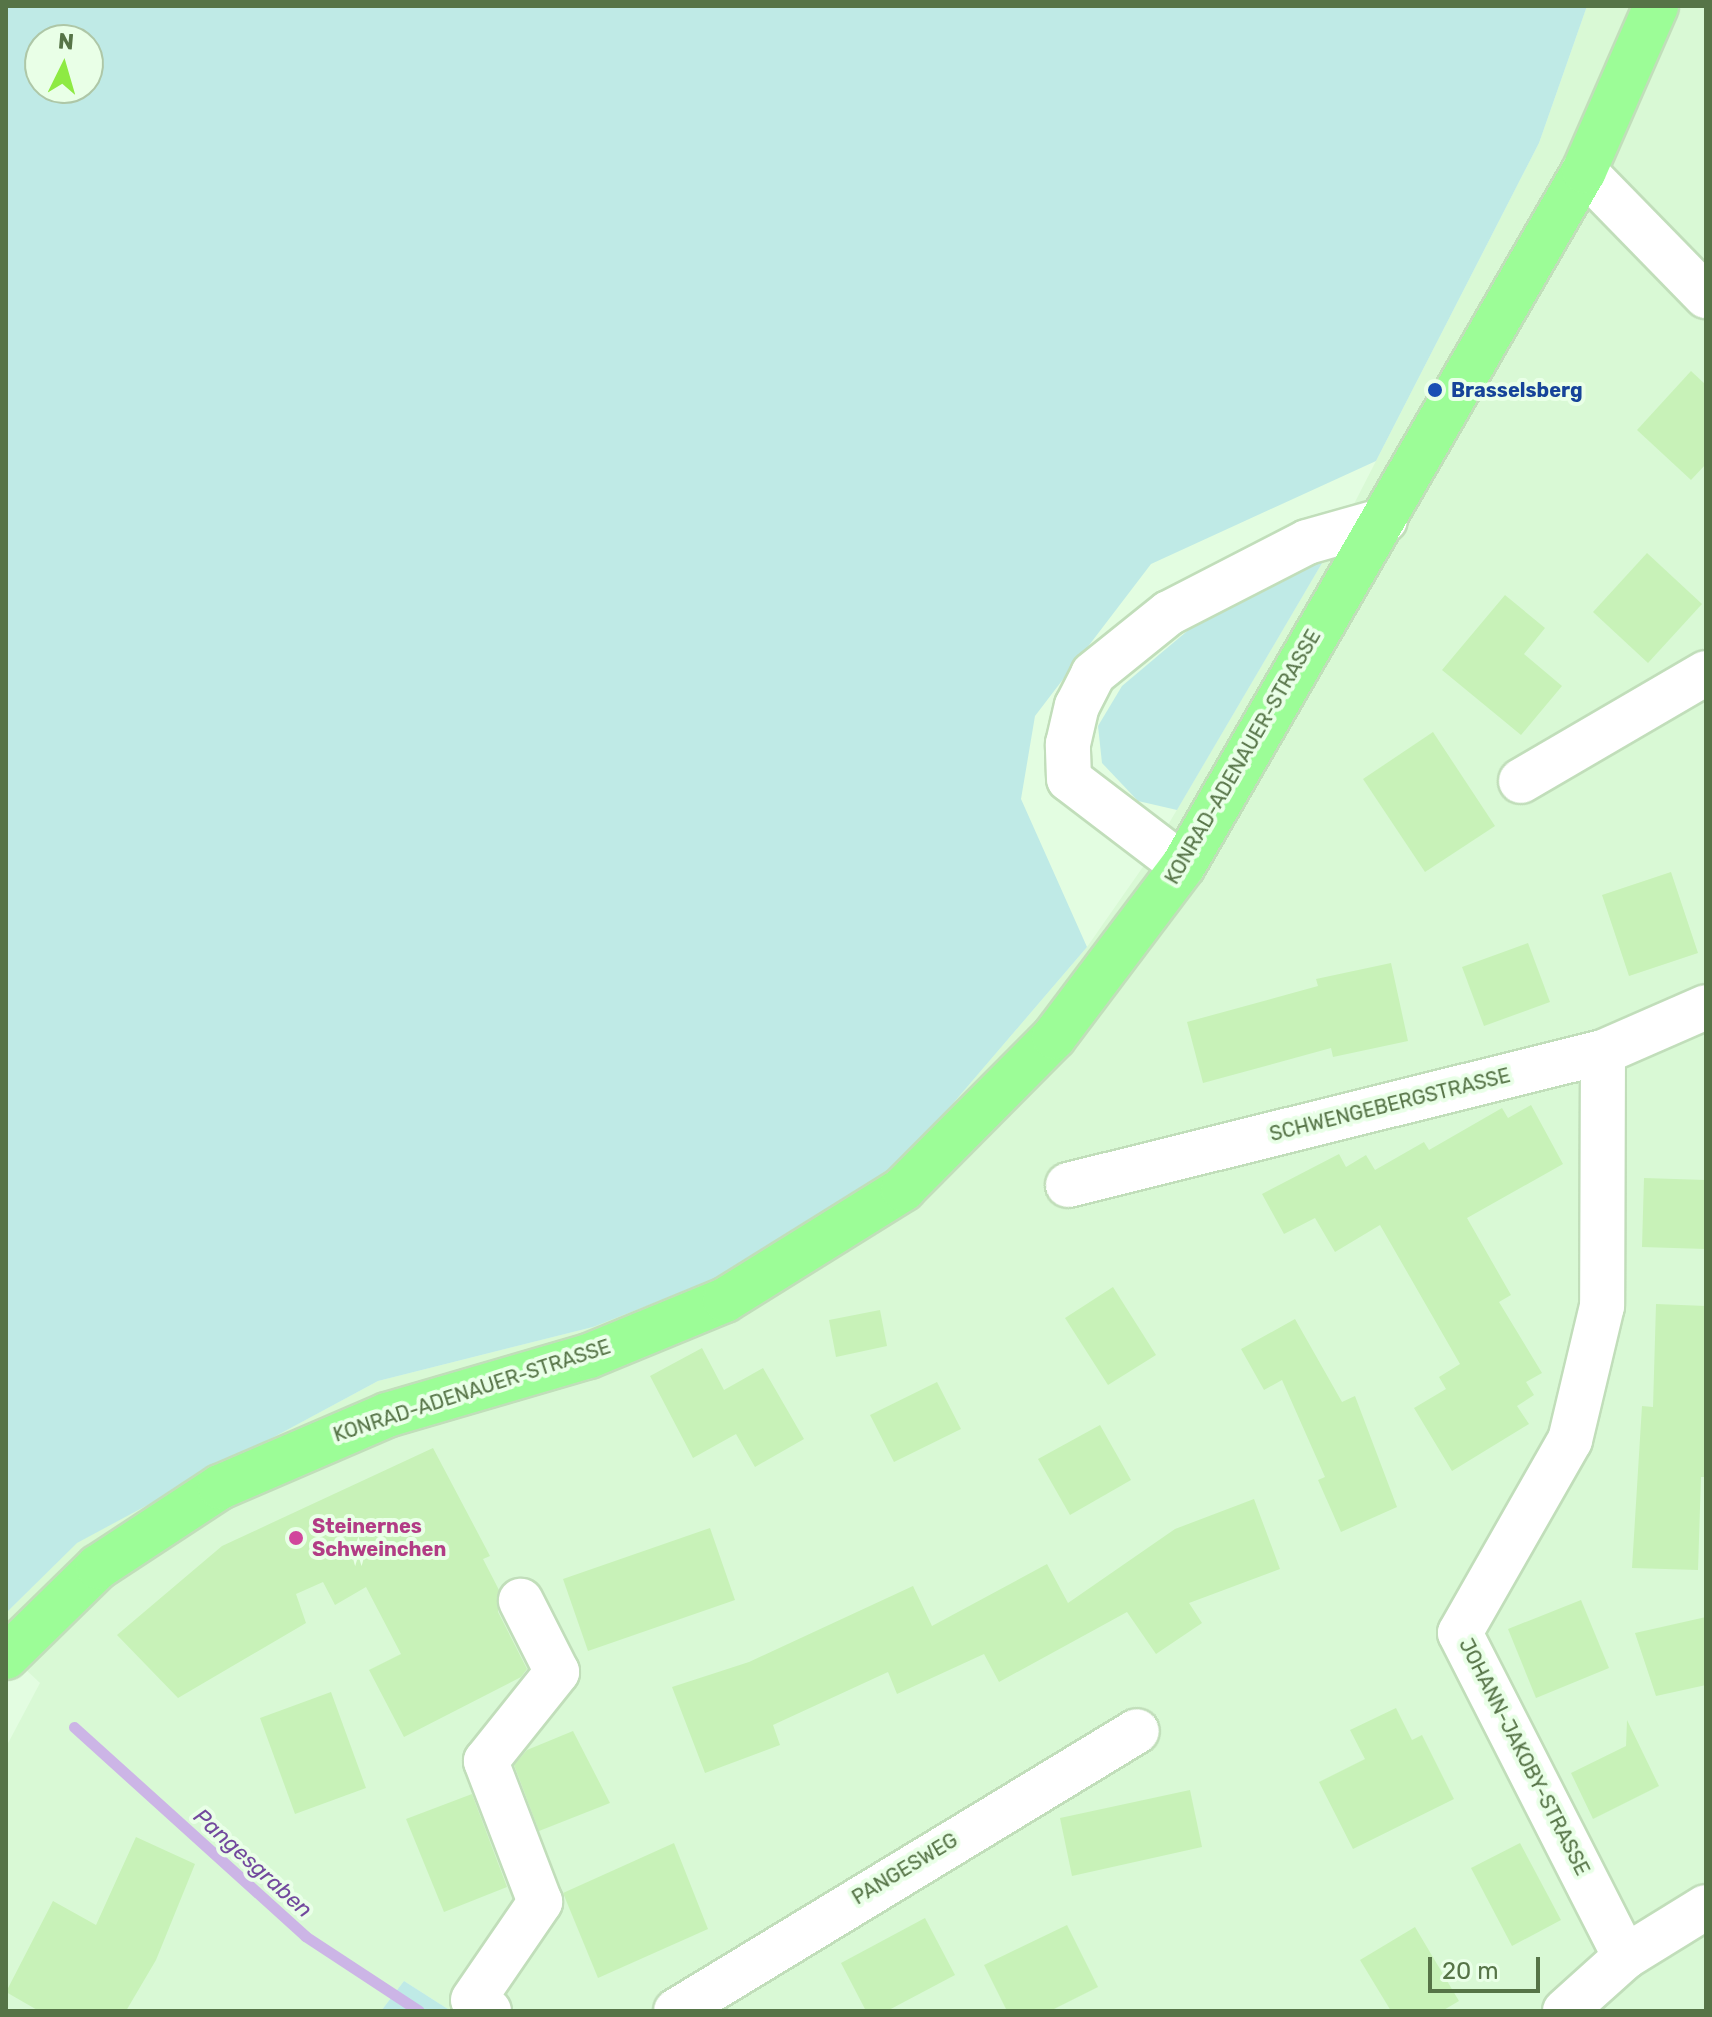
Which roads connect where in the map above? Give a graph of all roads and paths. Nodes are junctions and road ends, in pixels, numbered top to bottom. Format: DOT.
graph roads {
  1 [pos="1656,6"];
  2 [pos="1584,171"];
  3 [pos="1706,296"];
  4 [pos="1385,520"];
  5 [pos="1706,673"];
  6 [pos="1521,781"];
  7 [pos="1183,866"];
  8 [pos="1706,1007"];
  9 [pos="1603,1052"];
  10 [pos="1068,1185"];
  11 [pos="521,1601"];
  12 [pos="6,1657"];
  13 [pos="1137,1731"];
  14 [pos="1706,1907"];
  15 [pos="1625,1957"];
  16 [pos="489,2011"];
  17 [pos="676,2011"];
  18 [pos="1565,2011"];
  1 -- 2 [label="main road, KONRAD-ADENAUER-STRASSE"];
  2 -- 3 [label="street"];
  2 -- 4 [label="main road, KONRAD-ADENAUER-STRASSE"];
  4 -- 7 [label="main road, KONRAD-ADENAUER-STRASSE"];
  4 -- 7 [label="street"];
  5 -- 6 [label="street"];
  7 -- 12 [label="main road, KONRAD-ADENAUER-STRASSE"];
  8 -- 9 [label="street, SCHWENGEBERGSTRASSE"];
  9 -- 10 [label="street, SCHWENGEBERGSTRASSE"];
  9 -- 15 [label="street, JOHANN-JAKOBY-STRASSE"];
  11 -- 16 [label="street"];
  13 -- 17 [label="street, PANGESWEG"];
  14 -- 15 [label="street"];
  15 -- 18 [label="street"];
}
